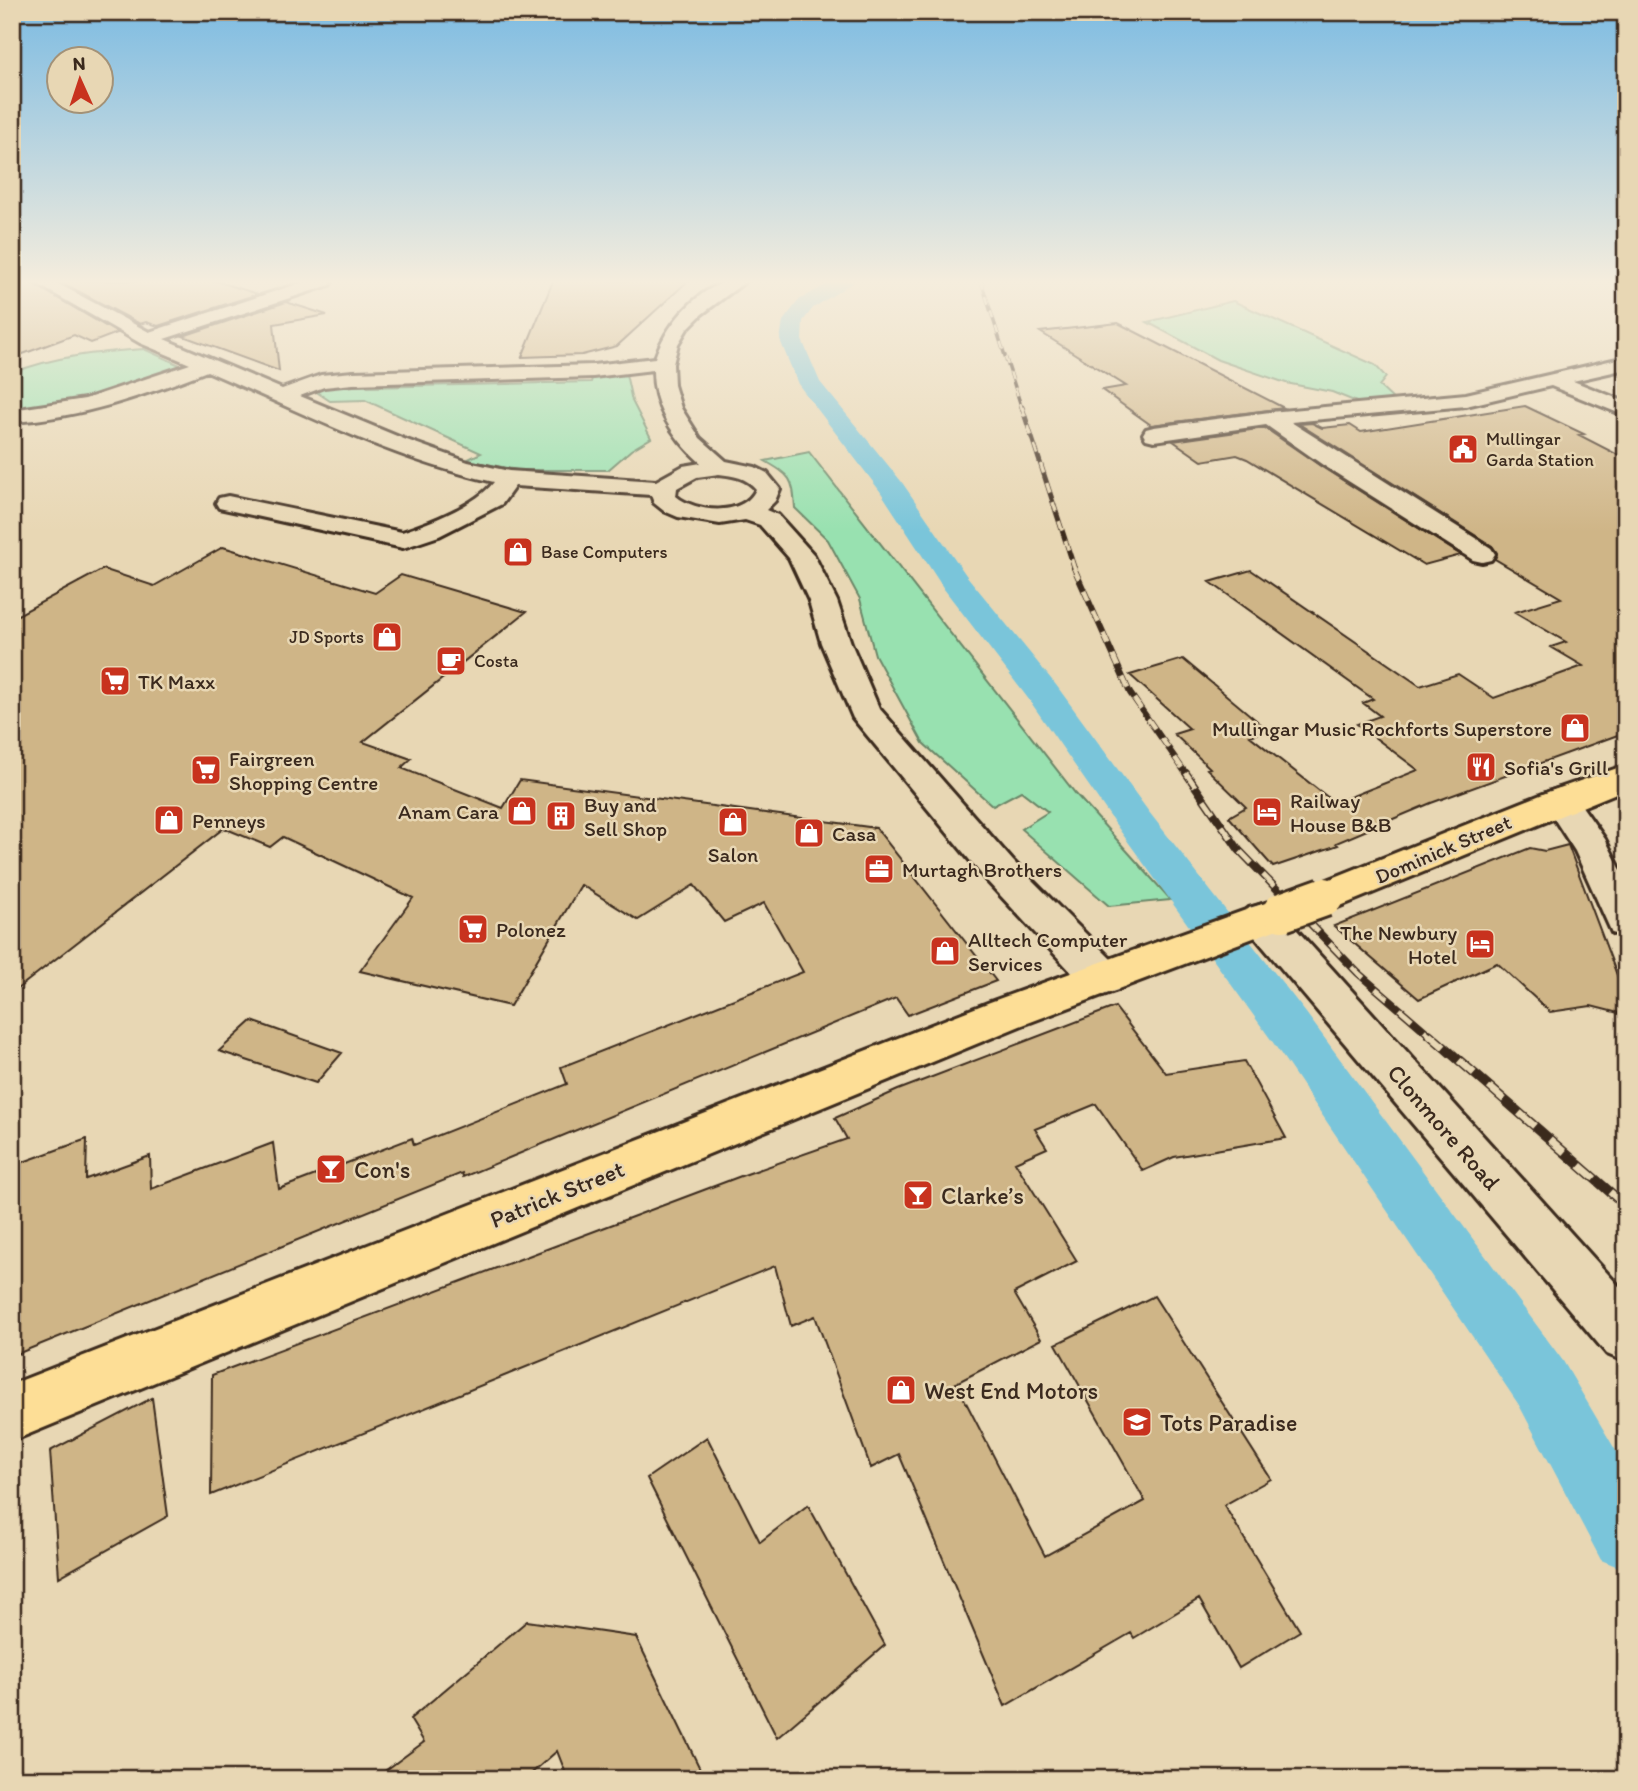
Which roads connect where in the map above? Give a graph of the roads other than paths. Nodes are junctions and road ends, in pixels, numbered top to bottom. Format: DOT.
graph roads {
  1 [pos="207,365"];
  2 [pos="210,365"];
  3 [pos="646,365"];
  4 [pos="661,365"];
  5 [pos="1619,365"];
  6 [pos="1553,380"];
  7 [pos="282,396"];
  8 [pos="1626,410"];
  9 [pos="12,416"];
  10 [pos="1270,418"];
  11 [pos="1154,434"];
  12 [pos="719,467"];
  13 [pos="509,478"];
  14 [pos="663,489"];
  15 [pos="228,503"];
  16 [pos="744,511"];
  17 [pos="1482,554"];
  18 [pos="1626,776"];
  19 [pos="1560,800"];
  20 [pos="1268,917"];
  21 [pos="1626,922"];
  22 [pos="1103,978"];
  23 [pos="1626,1335"];
  24 [pos="12,1413"];
  1 -- 9 [label="street"];
  2 -- 7 [label="street"];
  3 -- 7 [label="street"];
  4 -- 12 [label="street"];
  5 -- 6 [label="street"];
  6 -- 8 [label="street"];
  6 -- 10 [label="street"];
  7 -- 13 [label="street"];
  10 -- 11 [label="street"];
  10 -- 17 [label="street"];
  12 -- 14 [label="street"];
  12 -- 16 [label="street"];
  13 -- 14 [label="street"];
  13 -- 15 [label="street"];
  14 -- 16 [label="street"];
  16 -- 22 [label="street"];
  18 -- 19 [label="main road, Dominick Street"];
  19 -- 20 [label="main road, Dominick Street, bridge"];
  19 -- 21 [label="street"];
  20 -- 22 [label="main road, Dominick Street"];
  20 -- 23 [label="street, Clonmore Road"];
  22 -- 24 [label="main road, Patrick Street"];
}
